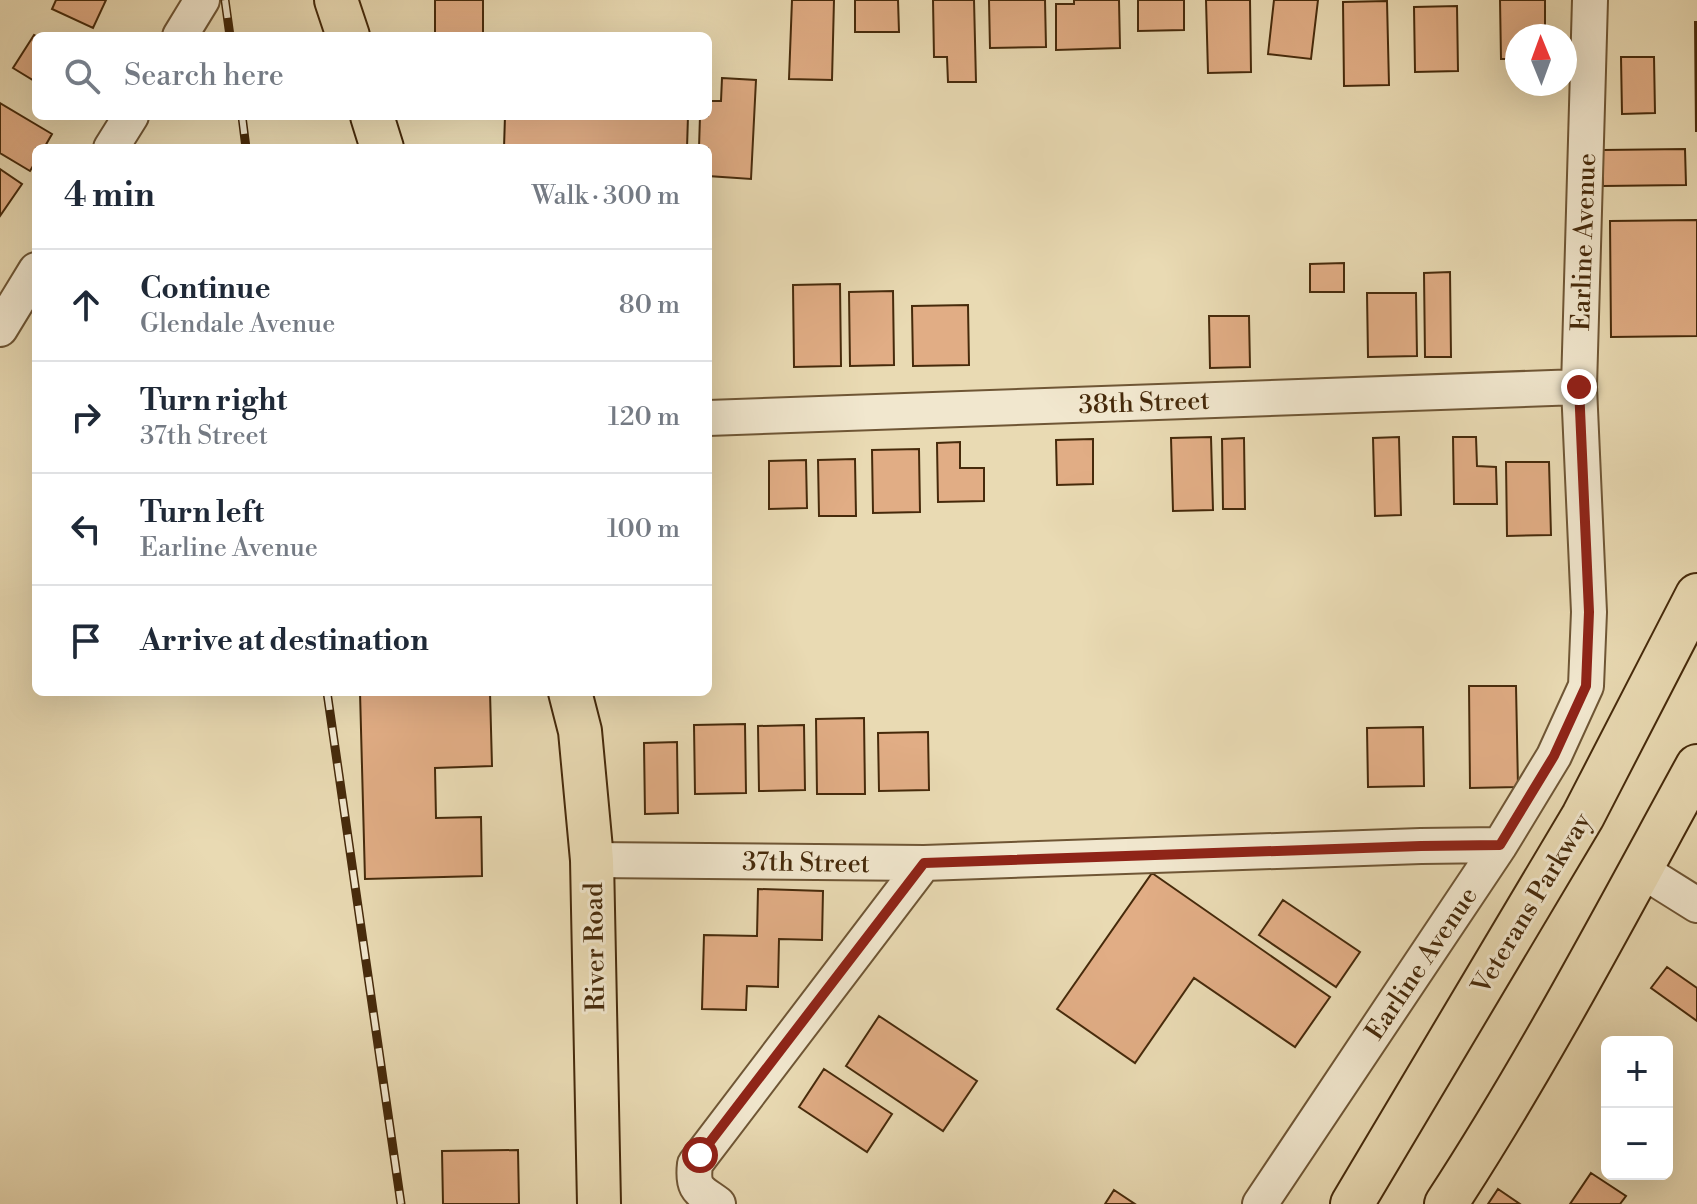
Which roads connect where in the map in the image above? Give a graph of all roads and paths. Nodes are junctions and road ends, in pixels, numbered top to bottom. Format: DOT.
graph roads {
  1 [pos="202,0"];
  2 [pos="336,0"];
  3 [pos="1590,0"];
  4 [pos="182,32"];
  5 [pos="347,32"];
  6 [pos="128,120"];
  7 [pos="373,120"];
  8 [pos="114,144"];
  9 [pos="381,144"];
  10 [pos="32,277"];
  11 [pos="0,329"];
  12 [pos="1579,387"];
  13 [pos="712,418"];
  14 [pos="1697,595"];
  15 [pos="571,696"];
  16 [pos="1697,766"];
  17 [pos="1500,845"];
  18 [pos="592,860"];
  19 [pos="924,863"];
  20 [pos="1641,870"];
  21 [pos="1697,905"];
  22 [pos="599,1204"];
  23 [pos="718,1204"];
  24 [pos="1260,1204"];
  25 [pos="1352,1204"];
  26 [pos="1446,1204"];
  1 -- 4 [label="street"];
  2 -- 5 [label="main road"];
  3 -- 12 [label="street, Earline Avenue"];
  6 -- 8 [label="street"];
  7 -- 9 [label="main road"];
  10 -- 11 [label="street"];
  12 -- 13 [label="street, 38th Street"];
  12 -- 17 [label="street, Earline Avenue"];
  14 -- 25 [label="main road, Veterans Parkway"];
  15 -- 18 [label="main road, River Road"];
  16 -- 20 [label="main road"];
  17 -- 19 [label="street, 37th Street"];
  17 -- 24 [label="street, Earline Avenue"];
  18 -- 19 [label="street, 37th Street"];
  18 -- 22 [label="main road, River Road"];
  19 -- 23 [label="street"];
  20 -- 21 [label="street"];
  20 -- 26 [label="main road"];
}
